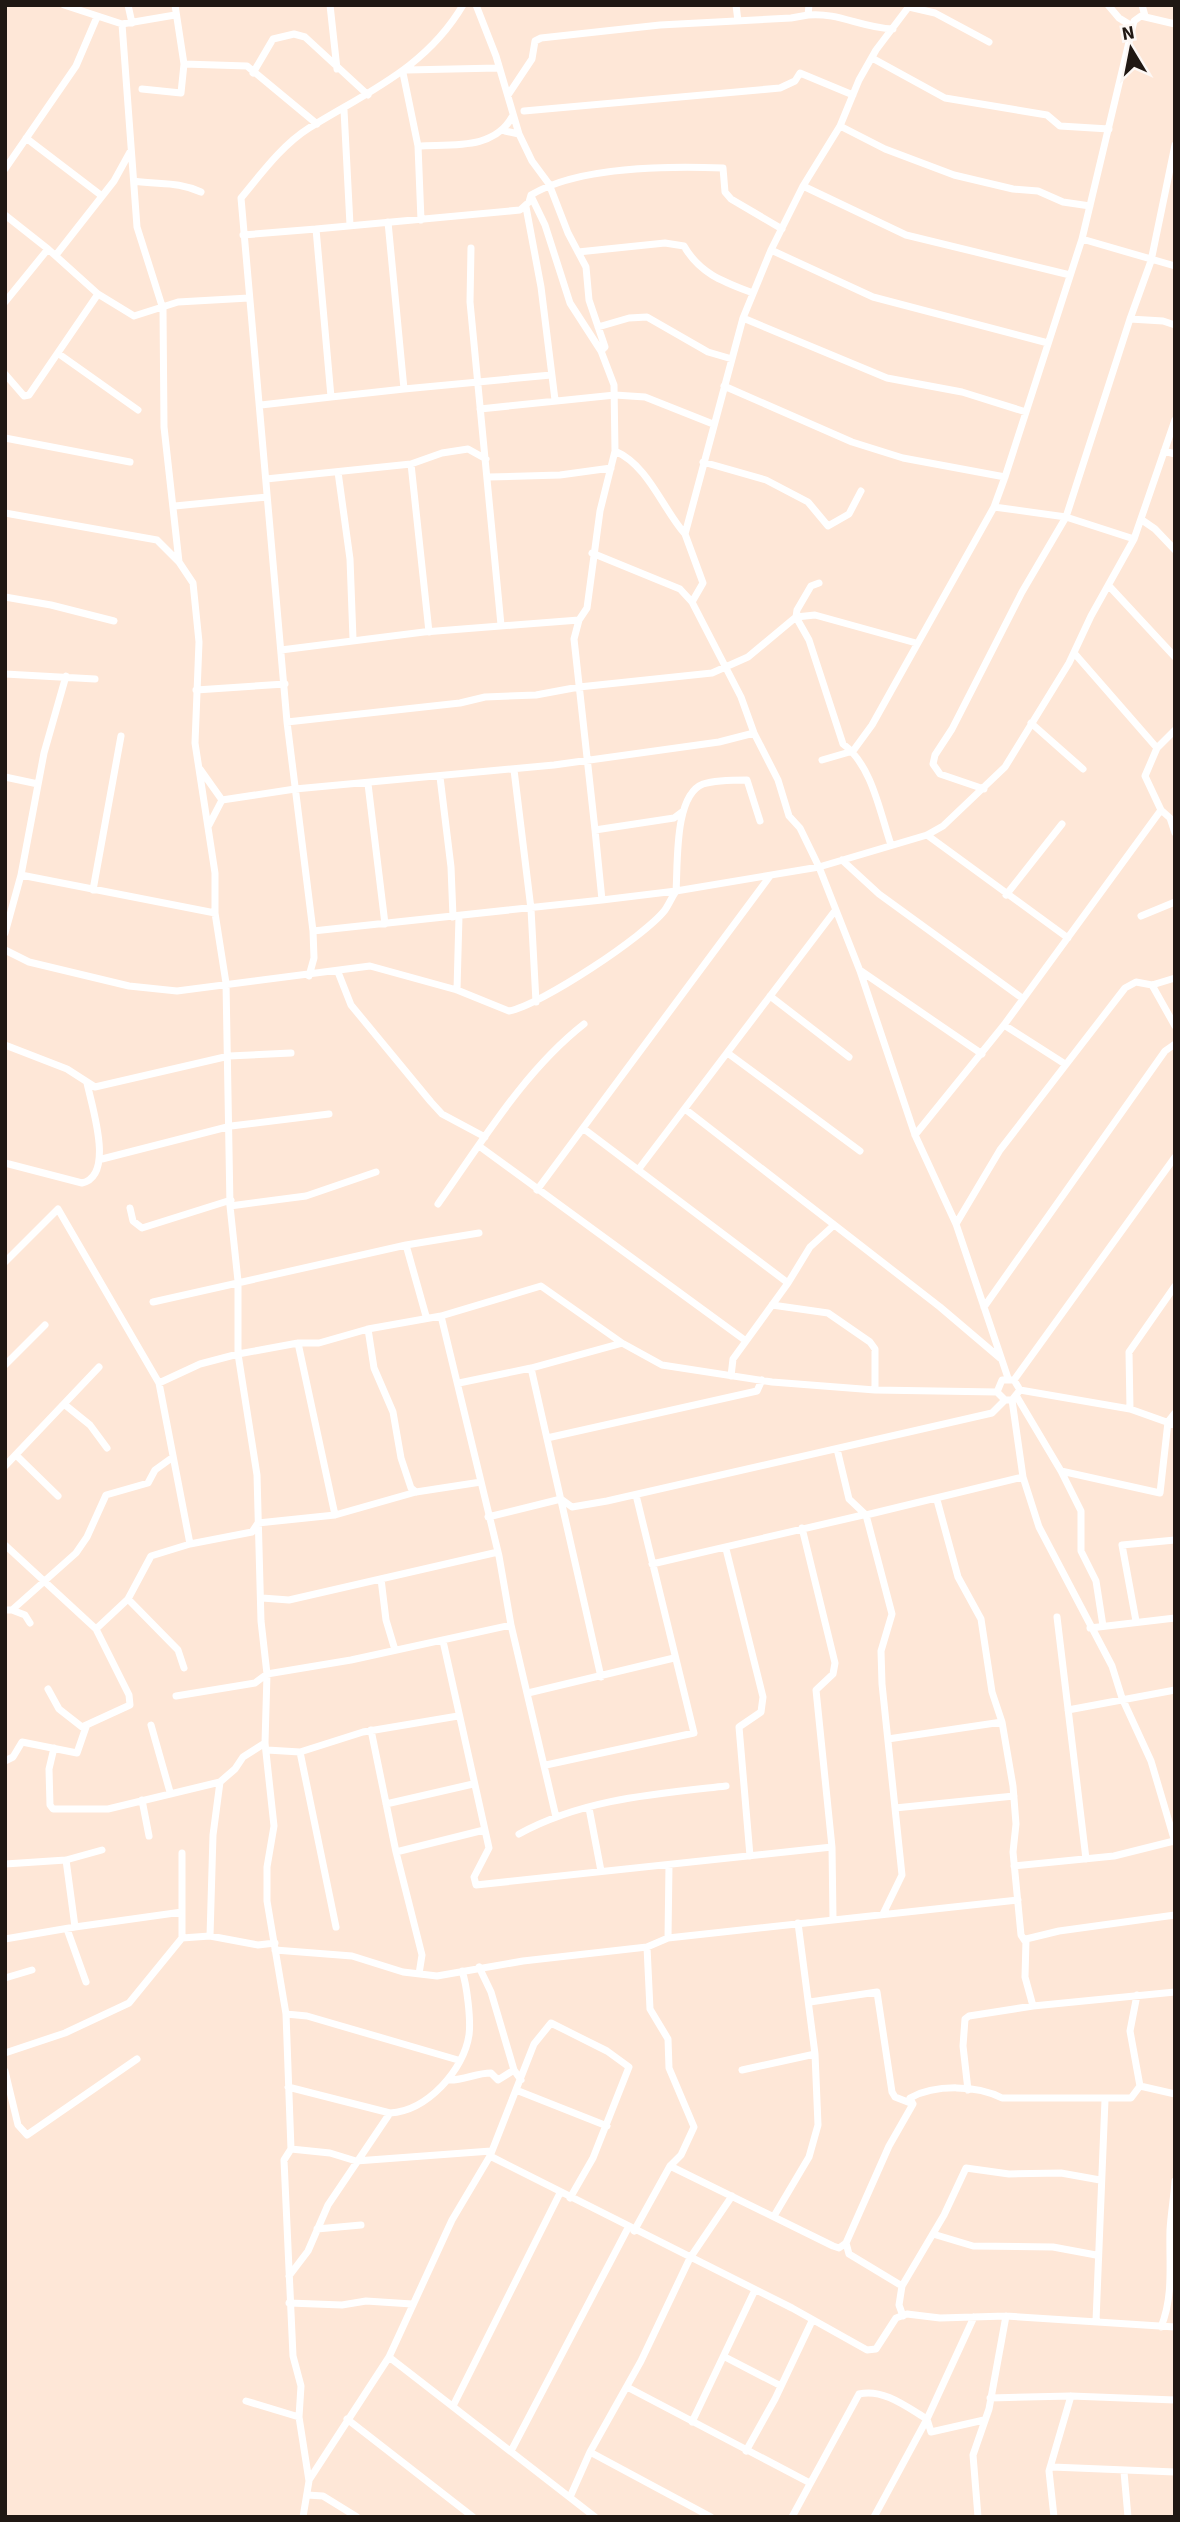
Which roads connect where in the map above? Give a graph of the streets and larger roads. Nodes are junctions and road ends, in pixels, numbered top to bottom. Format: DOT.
graph roads {
  1 [pos="64,5"];
  2 [pos="128,5"];
  3 [pos="175,5"];
  4 [pos="330,5"];
  5 [pos="463,5"];
  6 [pos="476,5"];
  7 [pos="736,5"];
  8 [pos="809,5"];
  9 [pos="1108,5"];
  10 [pos="1142,5"];
  11 [pos="909,6"];
  12 [pos="175,15"];
  13 [pos="808,15"];
  14 [pos="1145,16"];
  15 [pos="97,17"];
  16 [pos="738,21"];
  17 [pos="132,23"];
  18 [pos="122,24"];
  19 [pos="1175,24"];
  20 [pos="1132,26"];
  21 [pos="892,29"];
  22 [pos="989,42"];
  23 [pos="872,58"];
  24 [pos="184,64"];
  25 [pos="498,68"];
  26 [pos="337,69"];
  27 [pos="405,72"];
  28 [pos="253,73"];
  29 [pos="142,89"];
  30 [pos="368,95"];
  31 [pos="508,95"];
  32 [pos="853,95"];
  33 [pos="344,110"];
  34 [pos="524,111"];
  35 [pos="512,117"];
  36 [pos="317,124"];
  37 [pos="840,126"];
  38 [pos="1109,129"];
  39 [pos="505,131"];
  40 [pos="519,134"];
  41 [pos="26,138"];
  42 [pos="1175,145"];
  43 [pos="418,146"];
  44 [pos="130,152"];
  45 [pos="5,169"];
  46 [pos="134,181"];
  47 [pos="549,184"];
  48 [pos="803,186"];
  49 [pos="201,192"];
  50 [pos="531,195"];
  51 [pos="102,196"];
  52 [pos="1090,206"];
  53 [pos="526,207"];
  54 [pos="5,215"];
  55 [pos="421,220"];
  56 [pos="388,222"];
  57 [pos="351,225"];
  58 [pos="316,229"];
  59 [pos="782,229"];
  60 [pos="243,235"];
  61 [pos="1082,239"];
  62 [pos="48,248"];
  63 [pos="471,248"];
  64 [pos="771,250"];
  65 [pos="578,252"];
  66 [pos="56,255"];
  67 [pos="1151,261"];
  68 [pos="1175,266"];
  69 [pos="1070,275"];
  70 [pos="753,293"];
  71 [pos="98,294"];
  72 [pos="249,298"];
  73 [pos="5,302"];
  74 [pos="163,309"];
  75 [pos="743,318"];
  76 [pos="1130,320"];
  77 [pos="1175,326"];
  78 [pos="598,327"];
  79 [pos="1048,343"];
  80 [pos="601,351"];
  81 [pos="59,354"];
  82 [pos="732,359"];
  83 [pos="5,374"];
  84 [pos="551,374"];
  85 [pos="478,382"];
  86 [pos="724,386"];
  87 [pos="404,389"];
  88 [pos="615,395"];
  89 [pos="331,397"];
  90 [pos="555,400"];
  91 [pos="261,405"];
  92 [pos="480,409"];
  93 [pos="138,410"];
  94 [pos="1026,412"];
  95 [pos="1175,420"];
  96 [pos="713,424"];
  97 [pos="5,438"];
  98 [pos="1164,451"];
  99 [pos="615,452"];
  100 [pos="1175,454"];
  101 [pos="487,460"];
  102 [pos="130,462"];
  103 [pos="703,462"];
  104 [pos="411,464"];
  105 [pos="611,467"];
  106 [pos="338,471"];
  107 [pos="489,477"];
  108 [pos="1005,477"];
  109 [pos="266,479"];
  110 [pos="862,491"];
  111 [pos="267,497"];
  112 [pos="175,506"];
  113 [pos="994,507"];
  114 [pos="5,513"];
  115 [pos="1066,517"];
  116 [pos="1142,520"];
  117 [pos="685,534"];
  118 [pos="1134,539"];
  119 [pos="1175,550"];
  120 [pos="592,553"];
  121 [pos="179,562"];
  122 [pos="819,583"];
  123 [pos="1110,587"];
  124 [pos="5,597"];
  125 [pos="692,602"];
  126 [pos="796,617"];
  127 [pos="579,620"];
  128 [pos="114,621"];
  129 [pos="502,625"];
  130 [pos="429,632"];
  131 [pos="353,639"];
  132 [pos="916,643"];
  133 [pos="281,650"];
  134 [pos="1075,654"];
  135 [pos="1175,657"];
  136 [pos="726,669"];
  137 [pos="5,674"];
  138 [pos="66,676"];
  139 [pos="95,679"];
  140 [pos="285,684"];
  141 [pos="579,687"];
  142 [pos="196,690"];
  143 [pos="287,722"];
  144 [pos="1031,723"];
  145 [pos="1175,730"];
  146 [pos="754,733"];
  147 [pos="121,736"];
  148 [pos="1157,748"];
  149 [pos="853,751"];
  150 [pos="588,760"];
  151 [pos="822,760"];
  152 [pos="198,765"];
  153 [pos="1083,769"];
  154 [pos="514,770"];
  155 [pos="5,777"];
  156 [pos="440,777"];
  157 [pos="38,784"];
  158 [pos="368,784"];
  159 [pos="295,789"];
  160 [pos="984,789"];
  161 [pos="222,800"];
  162 [pos="1161,810"];
  163 [pos="682,812"];
  164 [pos="760,821"];
  165 [pos="1062,824"];
  166 [pos="207,829"];
  167 [pos="594,830"];
  168 [pos="1175,833"];
  169 [pos="928,835"];
  170 [pos="891,845"];
  171 [pos="842,860"];
  172 [pos="818,867"];
  173 [pos="21,876"];
  174 [pos="770,876"];
  175 [pos="93,890"];
  176 [pos="676,891"];
  177 [pos="1006,895"];
  178 [pos="602,900"];
  179 [pos="1175,902"];
  180 [pos="531,909"];
  181 [pos="834,912"];
  182 [pos="215,913"];
  183 [pos="456,916"];
  184 [pos="1141,916"];
  185 [pos="385,924"];
  186 [pos="313,931"];
  187 [pos="5,933"];
  188 [pos="1068,938"];
  189 [pos="5,950"];
  190 [pos="860,971"];
  191 [pos="338,972"];
  192 [pos="309,976"];
  193 [pos="1175,978"];
  194 [pos="226,984"];
  195 [pos="1152,985"];
  196 [pos="457,990"];
  197 [pos="770,996"];
  198 [pos="1022,998"];
  199 [pos="536,1002"];
  200 [pos="584,1024"];
  201 [pos="1004,1025"];
  202 [pos="1175,1026"];
  203 [pos="1175,1044"];
  204 [pos="5,1045"];
  205 [pos="291,1053"];
  206 [pos="729,1054"];
  207 [pos="982,1054"];
  208 [pos="229,1056"];
  209 [pos="849,1057"];
  210 [pos="1065,1064"];
  211 [pos="87,1083"];
  212 [pos="685,1109"];
  213 [pos="329,1114"];
  214 [pos="231,1126"];
  215 [pos="584,1129"];
  216 [pos="915,1135"];
  217 [pos="485,1137"];
  218 [pos="480,1146"];
  219 [pos="860,1151"];
  220 [pos="1175,1157"];
  221 [pos="102,1159"];
  222 [pos="5,1163"];
  223 [pos="638,1170"];
  224 [pos="376,1172"];
  225 [pos="537,1190"];
  226 [pos="231,1203"];
  227 [pos="438,1204"];
  228 [pos="131,1208"];
  229 [pos="956,1224"];
  230 [pos="833,1226"];
  231 [pos="479,1233"];
  232 [pos="406,1245"];
  233 [pos="5,1262"];
  234 [pos="238,1281"];
  235 [pos="788,1283"];
  236 [pos="1175,1286"];
  237 [pos="153,1302"];
  238 [pos="772,1305"];
  239 [pos="984,1307"];
  240 [pos="425,1316"];
  241 [pos="441,1316"];
  242 [pos="45,1325"];
  243 [pos="368,1329"];
  244 [pos="746,1341"];
  245 [pos="298,1343"];
  246 [pos="622,1343"];
  247 [pos="238,1354"];
  248 [pos="1001,1359"];
  249 [pos="5,1365"];
  250 [pos="99,1367"];
  251 [pos="531,1368"];
  252 [pos="731,1376"];
  253 [pos="1011,1379"];
  254 [pos="762,1380"];
  255 [pos="159,1383"];
  256 [pos="459,1383"];
  257 [pos="875,1390"];
  258 [pos="997,1392"];
  259 [pos="1013,1397"];
  260 [pos="64,1404"];
  261 [pos="1130,1409"];
  262 [pos="1175,1413"];
  263 [pos="1171,1424"];
  264 [pos="547,1438"];
  265 [pos="107,1448"];
  266 [pos="837,1449"];
  267 [pos="16,1455"];
  268 [pos="173,1457"];
  269 [pos="5,1466"];
  270 [pos="1061,1471"];
  271 [pos="1023,1477"];
  272 [pos="481,1482"];
  273 [pos="416,1492"];
  274 [pos="636,1495"];
  275 [pos="58,1496"];
  276 [pos="561,1499"];
  277 [pos="937,1500"];
  278 [pos="335,1515"];
  279 [pos="865,1515"];
  280 [pos="488,1517"];
  281 [pos="258,1523"];
  282 [pos="802,1528"];
  283 [pos="1175,1540"];
  284 [pos="190,1544"];
  285 [pos="5,1545"];
  286 [pos="726,1549"];
  287 [pos="498,1552"];
  288 [pos="652,1564"];
  289 [pos="381,1579"];
  290 [pos="46,1581"];
  291 [pos="262,1598"];
  292 [pos="128,1600"];
  293 [pos="9,1610"];
  294 [pos="1057,1617"];
  295 [pos="1175,1618"];
  296 [pos="1136,1621"];
  297 [pos="30,1623"];
  298 [pos="511,1625"];
  299 [pos="1103,1626"];
  300 [pos="1090,1628"];
  301 [pos="96,1629"];
  302 [pos="443,1641"];
  303 [pos="395,1650"];
  304 [pos="674,1658"];
  305 [pos="184,1668"];
  306 [pos="267,1674"];
  307 [pos="601,1676"];
  308 [pos="48,1689"];
  309 [pos="1175,1690"];
  310 [pos="528,1693"];
  311 [pos="176,1696"];
  312 [pos="1122,1698"];
  313 [pos="1068,1710"];
  314 [pos="458,1716"];
  315 [pos="1002,1722"];
  316 [pos="151,1725"];
  317 [pos="86,1727"];
  318 [pos="371,1730"];
  319 [pos="888,1740"];
  320 [pos="266,1746"];
  321 [pos="54,1748"];
  322 [pos="300,1752"];
  323 [pos="5,1761"];
  324 [pos="546,1765"];
  325 [pos="220,1782"];
  326 [pos="473,1784"];
  327 [pos="726,1786"];
  328 [pos="170,1792"];
  329 [pos="1014,1796"];
  330 [pos="142,1800"];
  331 [pos="386,1804"];
  332 [pos="589,1808"];
  333 [pos="895,1808"];
  334 [pos="556,1817"];
  335 [pos="484,1830"];
  336 [pos="519,1834"];
  337 [pos="149,1836"];
  338 [pos="1174,1841"];
  339 [pos="832,1847"];
  340 [pos="102,1850"];
  341 [pos="396,1852"];
  342 [pos="182,1853"];
  343 [pos="750,1856"];
  344 [pos="1086,1859"];
  345 [pos="66,1860"];
  346 [pos="5,1864"];
  347 [pos="670,1865"];
  348 [pos="1014,1866"];
  349 [pos="601,1871"];
  350 [pos="1018,1900"];
  351 [pos="182,1912"];
  352 [pos="883,1914"];
  353 [pos="1175,1915"];
  354 [pos="833,1918"];
  355 [pos="798,1923"];
  356 [pos="336,1927"];
  357 [pos="71,1928"];
  358 [pos="209,1936"];
  359 [pos="181,1938"];
  360 [pos="668,1938"];
  361 [pos="5,1939"];
  362 [pos="1026,1939"];
  363 [pos="275,1946"];
  364 [pos="647,1947"];
  365 [pos="479,1967"];
  366 [pos="32,1970"];
  367 [pos="462,1970"];
  368 [pos="419,1974"];
  369 [pos="5,1978"];
  370 [pos="86,1982"];
  371 [pos="1175,1992"];
  372 [pos="1137,1995"];
  373 [pos="808,1999"];
  374 [pos="1033,2006"];
  375 [pos="286,2014"];
  376 [pos="5,2053"];
  377 [pos="814,2054"];
  378 [pos="137,2059"];
  379 [pos="458,2060"];
  380 [pos="514,2070"];
  381 [pos="742,2070"];
  382 [pos="5,2071"];
  383 [pos="450,2080"];
  384 [pos="521,2080"];
  385 [pos="288,2087"];
  386 [pos="1140,2087"];
  387 [pos="516,2090"];
  388 [pos="968,2090"];
  389 [pos="1175,2094"];
  390 [pos="1105,2100"];
  391 [pos="913,2104"];
  392 [pos="390,2113"];
  393 [pos="607,2126"];
  394 [pos="290,2149"];
  395 [pos="491,2154"];
  396 [pos="356,2161"];
  397 [pos="670,2166"];
  398 [pos="1100,2180"];
  399 [pos="1175,2181"];
  400 [pos="560,2193"];
  401 [pos="732,2196"];
  402 [pos="570,2198"];
  403 [pos="774,2216"];
  404 [pos="362,2225"];
  405 [pos="315,2229"];
  406 [pos="631,2230"];
  407 [pos="933,2234"];
  408 [pos="846,2243"];
  409 [pos="1097,2255"];
  410 [pos="690,2258"];
  411 [pos="289,2276"];
  412 [pos="902,2286"];
  413 [pos="754,2292"];
  414 [pos="398,2302"];
  415 [pos="289,2303"];
  416 [pos="412,2304"];
  417 [pos="1167,2311"];
  418 [pos="406,2316"];
  419 [pos="903,2316"];
  420 [pos="1006,2316"];
  421 [pos="974,2317"];
  422 [pos="1096,2320"];
  423 [pos="812,2321"];
  424 [pos="1161,2327"];
  425 [pos="1174,2327"];
  426 [pos="389,2357"];
  427 [pos="725,2357"];
  428 [pos="781,2386"];
  429 [pos="627,2387"];
  430 [pos="1071,2396"];
  431 [pos="990,2398"];
  432 [pos="1175,2400"];
  433 [pos="246,2401"];
  434 [pos="453,2406"];
  435 [pos="299,2417"];
  436 [pos="927,2418"];
  437 [pos="347,2419"];
  438 [pos="984,2420"];
  439 [pos="692,2422"];
  440 [pos="511,2451"];
  441 [pos="590,2452"];
  442 [pos="746,2452"];
  443 [pos="1052,2467"];
  444 [pos="1124,2472"];
  445 [pos="1175,2472"];
  446 [pos="309,2481"];
  447 [pos="810,2483"];
  448 [pos="307,2495"];
  449 [pos="570,2497"];
  450 [pos="303,2517"];
  451 [pos="357,2517"];
  452 [pos="473,2517"];
  453 [pos="595,2517"];
  454 [pos="711,2517"];
  455 [pos="792,2517"];
  456 [pos="874,2517"];
  457 [pos="978,2517"];
  458 [pos="1054,2517"];
  459 [pos="1128,2517"];
  1 -- 15 [label="street"];
  2 -- 17 [label="street"];
  3 -- 12 [label="street"];
  4 -- 26 [label="street"];
  5 -- 27 [label="street"];
  6 -- 25 [label="street"];
  7 -- 16 [label="street"];
  8 -- 13 [label="street"];
  9 -- 20 [label="street"];
  10 -- 14 [label="street"];
  11 -- 21 [label="street"];
  11 -- 22 [label="street"];
  12 -- 17 [label="street"];
  12 -- 24 [label="street"];
  13 -- 16 [label="street"];
  13 -- 21 [label="street"];
  14 -- 19 [label="street"];
  14 -- 20 [label="street"];
  15 -- 18 [label="street"];
  15 -- 41 [label="street"];
  16 -- 31 [label="street"];
  17 -- 18 [label="street"];
  18 -- 44 [label="street"];
  20 -- 38 [label="street"];
  21 -- 23 [label="street"];
  23 -- 32 [label="street"];
  23 -- 38 [label="street"];
  24 -- 28 [label="street"];
  24 -- 29 [label="street"];
  25 -- 27 [label="street"];
  25 -- 31 [label="street"];
  26 -- 28 [label="street"];
  26 -- 30 [label="street"];
  27 -- 30 [label="street"];
  27 -- 43 [label="street"];
  28 -- 36 [label="street"];
  30 -- 33 [label="street"];
  31 -- 35 [label="street"];
  32 -- 34 [label="street"];
  32 -- 37 [label="street"];
  33 -- 36 [label="street"];
  33 -- 57 [label="street"];
  35 -- 39 [label="street"];
  35 -- 40 [label="street"];
  36 -- 60 [label="street"];
  37 -- 48 [label="street"];
  37 -- 52 [label="street"];
  38 -- 52 [label="street"];
  39 -- 40 [label="street"];
  39 -- 43 [label="street"];
  40 -- 47 [label="street"];
  41 -- 45 [label="street"];
  41 -- 51 [label="street"];
  42 -- 67 [label="street"];
  43 -- 55 [label="street"];
  44 -- 46 [label="street"];
  44 -- 51 [label="street"];
  46 -- 49 [label="street"];
  46 -- 74 [label="street"];
  47 -- 50 [label="street"];
  47 -- 59 [label="street"];
  47 -- 65 [label="street"];
  48 -- 59 [label="street"];
  48 -- 69 [label="street"];
  50 -- 53 [label="street"];
  50 -- 80 [label="street"];
  51 -- 66 [label="street"];
  52 -- 61 [label="street"];
  53 -- 55 [label="street"];
  53 -- 84 [label="street"];
  54 -- 62 [label="street"];
  55 -- 56 [label="street"];
  56 -- 57 [label="street"];
  56 -- 87 [label="street"];
  57 -- 58 [label="street"];
  58 -- 60 [label="street"];
  58 -- 89 [label="street"];
  59 -- 64 [label="street"];
  60 -- 72 [label="street"];
  61 -- 67 [label="street"];
  61 -- 69 [label="street"];
  62 -- 66 [label="street"];
  62 -- 73 [label="street"];
  63 -- 85 [label="street"];
  64 -- 70 [label="street"];
  64 -- 79 [label="street"];
  65 -- 70 [label="street"];
  65 -- 78 [label="street"];
  66 -- 71 [label="street"];
  67 -- 68 [label="street"];
  67 -- 76 [label="street"];
  69 -- 79 [label="street"];
  70 -- 75 [label="street"];
  71 -- 74 [label="street"];
  71 -- 81 [label="street"];
  72 -- 74 [label="street"];
  72 -- 91 [label="street"];
  74 -- 112 [label="street"];
  75 -- 82 [label="street"];
  75 -- 94 [label="street"];
  76 -- 77 [label="street"];
  76 -- 115 [label="street"];
  78 -- 80 [label="street"];
  78 -- 82 [label="street"];
  79 -- 94 [label="street"];
  80 -- 88 [label="street"];
  81 -- 83 [label="street"];
  81 -- 93 [label="street"];
  82 -- 86 [label="street"];
  84 -- 85 [label="street"];
  84 -- 90 [label="street"];
  85 -- 87 [label="street"];
  85 -- 92 [label="street"];
  86 -- 96 [label="street"];
  86 -- 108 [label="street"];
  87 -- 89 [label="street"];
  88 -- 90 [label="street"];
  88 -- 96 [label="street"];
  88 -- 99 [label="street"];
  89 -- 91 [label="street"];
  90 -- 92 [label="street"];
  91 -- 109 [label="street"];
  92 -- 101 [label="street"];
  94 -- 108 [label="street"];
  95 -- 98 [label="street"];
  96 -- 103 [label="street"];
  97 -- 102 [label="street"];
  98 -- 100 [label="street"];
  98 -- 116 [label="street"];
  99 -- 105 [label="street"];
  99 -- 117 [label="street"];
  101 -- 104 [label="street"];
  101 -- 107 [label="street"];
  103 -- 110 [label="street"];
  103 -- 117 [label="street"];
  104 -- 106 [label="street"];
  104 -- 130 [label="street"];
  105 -- 107 [label="street"];
  105 -- 120 [label="street"];
  106 -- 109 [label="street"];
  106 -- 131 [label="street"];
  107 -- 129 [label="street"];
  108 -- 113 [label="street"];
  109 -- 111 [label="street"];
  111 -- 112 [label="street"];
  111 -- 133 [label="street"];
  112 -- 121 [label="street"];
  113 -- 115 [label="street"];
  113 -- 132 [label="street"];
  114 -- 121 [label="street"];
  115 -- 118 [label="street"];
  115 -- 160 [label="street"];
  116 -- 118 [label="street"];
  116 -- 119 [label="street"];
  117 -- 125 [label="street"];
  118 -- 123 [label="street"];
  120 -- 125 [label="street"];
  120 -- 127 [label="street"];
  121 -- 142 [label="street"];
  122 -- 126 [label="street"];
  123 -- 134 [label="street"];
  123 -- 135 [label="street"];
  124 -- 128 [label="street"];
  125 -- 136 [label="street"];
  126 -- 132 [label="street"];
  126 -- 136 [label="street"];
  126 -- 149 [label="street"];
  127 -- 129 [label="street"];
  127 -- 141 [label="street"];
  129 -- 130 [label="street"];
  130 -- 131 [label="street"];
  131 -- 133 [label="street"];
  132 -- 149 [label="street"];
  133 -- 140 [label="street"];
  134 -- 144 [label="street"];
  134 -- 148 [label="street"];
  136 -- 141 [label="street"];
  136 -- 146 [label="street"];
  137 -- 138 [label="street"];
  138 -- 139 [label="street"];
  138 -- 157 [label="street"];
  140 -- 142 [label="street"];
  140 -- 143 [label="street"];
  141 -- 143 [label="street"];
  141 -- 150 [label="street"];
  142 -- 152 [label="street"];
  143 -- 159 [label="street"];
  144 -- 153 [label="street"];
  144 -- 160 [label="street"];
  145 -- 148 [label="street"];
  146 -- 150 [label="street"];
  146 -- 172 [label="street"];
  147 -- 175 [label="street"];
  148 -- 162 [label="street"];
  149 -- 151 [label="street"];
  149 -- 170 [label="street"];
  150 -- 154 [label="street"];
  150 -- 167 [label="street"];
  152 -- 161 [label="street"];
  152 -- 166 [label="street"];
  154 -- 156 [label="street"];
  154 -- 180 [label="street"];
  155 -- 157 [label="street"];
  156 -- 158 [label="street"];
  156 -- 183 [label="street"];
  157 -- 173 [label="street"];
  158 -- 159 [label="street"];
  158 -- 185 [label="street"];
  159 -- 161 [label="street"];
  159 -- 186 [label="street"];
  160 -- 169 [label="street"];
  161 -- 166 [label="street"];
  162 -- 168 [label="street"];
  162 -- 188 [label="street"];
  163 -- 164 [label="street"];
  163 -- 167 [label="street"];
  163 -- 176 [label="street"];
  165 -- 177 [label="street"];
  166 -- 182 [label="street"];
  167 -- 178 [label="street"];
  169 -- 170 [label="street"];
  169 -- 177 [label="street"];
  170 -- 171 [label="street"];
  171 -- 172 [label="street"];
  171 -- 198 [label="street"];
  172 -- 174 [label="street"];
  172 -- 181 [label="street"];
  173 -- 175 [label="street"];
  173 -- 187 [label="street"];
  174 -- 176 [label="street"];
  174 -- 215 [label="street"];
  175 -- 182 [label="street"];
  176 -- 178 [label="street"];
  176 -- 199 [label="street"];
  177 -- 188 [label="street"];
  178 -- 180 [label="street"];
  179 -- 184 [label="street"];
  180 -- 183 [label="street"];
  180 -- 199 [label="street"];
  181 -- 190 [label="street"];
  181 -- 197 [label="street"];
  182 -- 194 [label="street"];
  183 -- 185 [label="street"];
  183 -- 196 [label="street"];
  185 -- 186 [label="street"];
  186 -- 192 [label="street"];
  188 -- 198 [label="street"];
  189 -- 194 [label="street"];
  190 -- 207 [label="street"];
  190 -- 216 [label="street"];
  191 -- 192 [label="street"];
  191 -- 196 [label="street"];
  191 -- 217 [label="street"];
  192 -- 194 [label="street"];
  193 -- 195 [label="street"];
  194 -- 208 [label="street"];
  195 -- 202 [label="street"];
  195 -- 210 [label="street"];
  196 -- 199 [label="street"];
  197 -- 206 [label="street"];
  197 -- 209 [label="street"];
  198 -- 201 [label="street"];
  200 -- 217 [label="street"];
  201 -- 207 [label="street"];
  201 -- 210 [label="street"];
  203 -- 239 [label="street"];
  204 -- 211 [label="street"];
  205 -- 208 [label="street"];
  206 -- 212 [label="street"];
  206 -- 219 [label="street"];
  207 -- 216 [label="street"];
  208 -- 211 [label="street"];
  208 -- 214 [label="street"];
  210 -- 229 [label="street"];
  211 -- 221 [label="street"];
  212 -- 223 [label="street"];
  212 -- 230 [label="street"];
  213 -- 214 [label="street"];
  214 -- 221 [label="street"];
  214 -- 226 [label="street"];
  215 -- 223 [label="street"];
  215 -- 225 [label="street"];
  216 -- 229 [label="street"];
  217 -- 218 [label="street"];
  218 -- 225 [label="street"];
  218 -- 227 [label="street"];
  220 -- 253 [label="street"];
  221 -- 222 [label="street"];
  223 -- 235 [label="street"];
  224 -- 226 [label="street"];
  225 -- 244 [label="street"];
  226 -- 228 [label="street"];
  226 -- 234 [label="street"];
  229 -- 239 [label="street"];
  230 -- 235 [label="street"];
  230 -- 248 [label="street"];
  231 -- 232 [label="street"];
  232 -- 234 [label="street"];
  232 -- 240 [label="street"];
  233 -- 255 [label="street"];
  234 -- 237 [label="street"];
  234 -- 247 [label="street"];
  235 -- 238 [label="street"];
  236 -- 261 [label="street"];
  238 -- 244 [label="street"];
  238 -- 257 [label="street"];
  239 -- 248 [label="street"];
  240 -- 241 [label="street"];
  240 -- 243 [label="street"];
  241 -- 246 [label="street"];
  241 -- 256 [label="street"];
  242 -- 249 [label="street"];
  243 -- 245 [label="street"];
  243 -- 273 [label="street"];
  244 -- 252 [label="street"];
  245 -- 247 [label="street"];
  245 -- 278 [label="street"];
  246 -- 251 [label="street"];
  246 -- 252 [label="street"];
  247 -- 255 [label="street"];
  247 -- 281 [label="street"];
  248 -- 253 [label="street"];
  250 -- 260 [label="street"];
  251 -- 256 [label="street"];
  251 -- 264 [label="street"];
  252 -- 254 [label="street"];
  253 -- 258 [label="street"];
  253 -- 259 [label="street"];
  254 -- 257 [label="street"];
  254 -- 264 [label="street"];
  255 -- 268 [label="street"];
  256 -- 272 [label="street"];
  257 -- 258 [label="street"];
  258 -- 259 [label="street"];
  259 -- 261 [label="street"];
  259 -- 266 [label="street"];
  259 -- 270 [label="street"];
  259 -- 271 [label="street"];
  260 -- 265 [label="street"];
  260 -- 267 [label="street"];
  261 -- 263 [label="street"];
  262 -- 263 [label="street"];
  263 -- 270 [label="street"];
  264 -- 276 [label="street"];
  266 -- 274 [label="street"];
  266 -- 279 [label="street"];
  267 -- 269 [label="street"];
  267 -- 275 [label="street"];
  268 -- 284 [label="street"];
  268 -- 290 [label="street"];
  270 -- 299 [label="street"];
  271 -- 277 [label="street"];
  271 -- 300 [label="street"];
  272 -- 273 [label="street"];
  272 -- 280 [label="street"];
  273 -- 278 [label="street"];
  274 -- 276 [label="street"];
  274 -- 288 [label="street"];
  276 -- 280 [label="street"];
  276 -- 307 [label="street"];
  277 -- 279 [label="street"];
  277 -- 315 [label="street"];
  278 -- 281 [label="street"];
  279 -- 282 [label="street"];
  279 -- 319 [label="street"];
  280 -- 287 [label="street"];
  281 -- 284 [label="street"];
  281 -- 291 [label="street"];
  282 -- 286 [label="street"];
  282 -- 339 [label="street"];
  283 -- 296 [label="street"];
  284 -- 292 [label="street"];
  285 -- 290 [label="street"];
  286 -- 288 [label="street"];
  286 -- 343 [label="street"];
  287 -- 289 [label="street"];
  287 -- 298 [label="street"];
  288 -- 304 [label="street"];
  289 -- 291 [label="street"];
  289 -- 303 [label="street"];
  290 -- 293 [label="street"];
  290 -- 301 [label="street"];
  291 -- 306 [label="street"];
  292 -- 301 [label="street"];
  292 -- 305 [label="street"];
  293 -- 297 [label="street"];
  294 -- 313 [label="street"];
  295 -- 296 [label="street"];
  296 -- 299 [label="street"];
  298 -- 302 [label="street"];
  298 -- 310 [label="street"];
  299 -- 300 [label="street"];
  300 -- 312 [label="street"];
  301 -- 317 [label="street"];
  302 -- 303 [label="street"];
  302 -- 314 [label="street"];
  303 -- 306 [label="street"];
  304 -- 307 [label="street"];
  304 -- 324 [label="street"];
  306 -- 311 [label="street"];
  306 -- 320 [label="street"];
  307 -- 310 [label="street"];
  308 -- 317 [label="street"];
  309 -- 312 [label="street"];
  310 -- 324 [label="street"];
  312 -- 313 [label="street"];
  312 -- 338 [label="street"];
  313 -- 344 [label="street"];
  314 -- 318 [label="street"];
  314 -- 326 [label="street"];
  315 -- 319 [label="street"];
  315 -- 329 [label="street"];
  316 -- 328 [label="street"];
  317 -- 321 [label="street"];
  318 -- 322 [label="street"];
  318 -- 331 [label="street"];
  319 -- 333 [label="street"];
  320 -- 322 [label="street"];
  320 -- 325 [label="street"];
  320 -- 363 [label="street"];
  321 -- 323 [label="street"];
  321 -- 330 [label="street"];
  322 -- 356 [label="street"];
  324 -- 334 [label="street"];
  325 -- 328 [label="street"];
  325 -- 358 [label="street"];
  326 -- 331 [label="street"];
  326 -- 335 [label="street"];
  327 -- 332 [label="street"];
  328 -- 330 [label="street"];
  329 -- 333 [label="street"];
  329 -- 348 [label="street"];
  330 -- 337 [label="street"];
  331 -- 341 [label="street"];
  332 -- 334 [label="street"];
  332 -- 349 [label="street"];
  333 -- 352 [label="street"];
  334 -- 336 [label="street"];
  335 -- 341 [label="street"];
  335 -- 349 [label="street"];
  338 -- 344 [label="street"];
  339 -- 343 [label="street"];
  339 -- 354 [label="street"];
  340 -- 345 [label="street"];
  341 -- 368 [label="street"];
  342 -- 351 [label="street"];
  343 -- 347 [label="street"];
  344 -- 348 [label="street"];
  345 -- 346 [label="street"];
  345 -- 357 [label="street"];
  347 -- 349 [label="street"];
  347 -- 360 [label="street"];
  348 -- 350 [label="street"];
  350 -- 352 [label="street"];
  350 -- 362 [label="street"];
  351 -- 357 [label="street"];
  351 -- 359 [label="street"];
  352 -- 354 [label="street"];
  353 -- 362 [label="street"];
  354 -- 355 [label="street"];
  355 -- 360 [label="street"];
  355 -- 373 [label="street"];
  357 -- 361 [label="street"];
  357 -- 370 [label="street"];
  358 -- 359 [label="street"];
  358 -- 363 [label="street"];
  359 -- 376 [label="street"];
  360 -- 364 [label="street"];
  362 -- 374 [label="street"];
  363 -- 368 [label="street"];
  363 -- 375 [label="street"];
  364 -- 365 [label="street"];
  364 -- 397 [label="street"];
  365 -- 367 [label="street"];
  365 -- 380 [label="street"];
  366 -- 369 [label="street"];
  367 -- 368 [label="street"];
  367 -- 379 [label="street"];
  371 -- 372 [label="street"];
  372 -- 374 [label="street"];
  372 -- 386 [label="street"];
  373 -- 377 [label="street"];
  373 -- 391 [label="street"];
  374 -- 388 [label="street"];
  375 -- 379 [label="street"];
  375 -- 385 [label="street"];
  377 -- 381 [label="street"];
  377 -- 403 [label="street"];
  378 -- 382 [label="street"];
  379 -- 383 [label="street"];
  380 -- 383 [label="street"];
  380 -- 384 [label="street"];
  383 -- 392 [label="street"];
  384 -- 387 [label="street"];
  384 -- 393 [label="street"];
  385 -- 392 [label="street"];
  385 -- 394 [label="street"];
  386 -- 389 [label="street"];
  386 -- 390 [label="street"];
  387 -- 393 [label="street"];
  387 -- 395 [label="street"];
  388 -- 390 [label="street"];
  388 -- 391 [label="street"];
  390 -- 398 [label="street"];
  391 -- 408 [label="street"];
  392 -- 396 [label="street"];
  393 -- 402 [label="street"];
  394 -- 396 [label="street"];
  394 -- 411 [label="street"];
  395 -- 396 [label="street"];
  395 -- 400 [label="street"];
  395 -- 416 [label="street"];
  396 -- 405 [label="street"];
  397 -- 401 [label="street"];
  397 -- 406 [label="street"];
  398 -- 407 [label="street"];
  398 -- 409 [label="street"];
  399 -- 417 [label="street"];
  400 -- 402 [label="street"];
  400 -- 434 [label="street"];
  401 -- 403 [label="street"];
  401 -- 410 [label="street"];
  402 -- 406 [label="street"];
  403 -- 408 [label="street"];
  404 -- 405 [label="street"];
  405 -- 411 [label="street"];
  406 -- 410 [label="street"];
  406 -- 440 [label="street"];
  407 -- 409 [label="street"];
  407 -- 412 [label="street"];
  408 -- 412 [label="street"];
  409 -- 422 [label="street"];
  410 -- 413 [label="street"];
  410 -- 429 [label="street"];
  411 -- 415 [label="street"];
  412 -- 419 [label="street"];
  413 -- 423 [label="street"];
  413 -- 427 [label="street"];
  414 -- 415 [label="street"];
  414 -- 416 [label="street"];
  414 -- 418 [label="street"];
  415 -- 435 [label="street"];
  416 -- 418 [label="street"];
  417 -- 424 [label="street"];
  417 -- 425 [label="street"];
  418 -- 426 [label="street"];
  419 -- 421 [label="street"];
  419 -- 423 [label="street"];
  420 -- 421 [label="street"];
  420 -- 422 [label="street"];
  420 -- 431 [label="street"];
  421 -- 436 [label="street"];
  422 -- 424 [label="street"];
  423 -- 428 [label="street"];
  424 -- 425 [label="street"];
  426 -- 434 [label="street"];
  426 -- 437 [label="street"];
  427 -- 428 [label="street"];
  427 -- 439 [label="street"];
  428 -- 442 [label="street"];
  429 -- 439 [label="street"];
  429 -- 441 [label="street"];
  430 -- 431 [label="street"];
  430 -- 432 [label="street"];
  430 -- 443 [label="street"];
  431 -- 438 [label="street"];
  433 -- 435 [label="street"];
  434 -- 440 [label="street"];
  435 -- 446 [label="street"];
  436 -- 438 [label="street"];
  436 -- 447 [label="street"];
  436 -- 456 [label="street"];
  437 -- 446 [label="street"];
  437 -- 452 [label="street"];
  438 -- 457 [label="street"];
  439 -- 442 [label="street"];
  440 -- 449 [label="street"];
  441 -- 449 [label="street"];
  441 -- 454 [label="street"];
  442 -- 447 [label="street"];
  443 -- 444 [label="street"];
  443 -- 458 [label="street"];
  444 -- 445 [label="street"];
  444 -- 459 [label="street"];
  446 -- 448 [label="street"];
  447 -- 455 [label="street"];
  448 -- 450 [label="street"];
  448 -- 451 [label="street"];
  449 -- 453 [label="street"];
}
